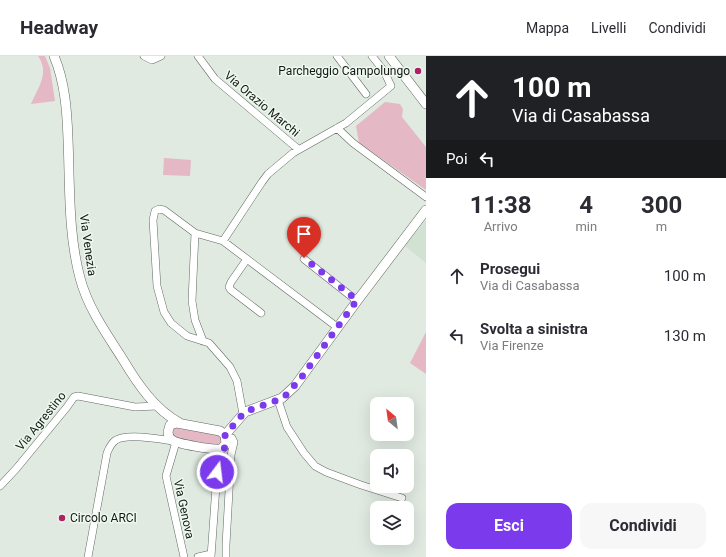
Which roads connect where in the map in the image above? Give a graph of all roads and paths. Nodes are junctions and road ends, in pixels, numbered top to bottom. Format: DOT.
graph roads {
  1 [pos="54,56"];
  2 [pos="144,56"];
  3 [pos="161,56"];
  4 [pos="198,56"];
  5 [pos="337,56"];
  6 [pos="372,56"];
  7 [pos="388,56"];
  8 [pos="366,94"];
  9 [pos="426,104"];
  10 [pos="338,128"];
  11 [pos="298,149"];
  12 [pos="426,197"];
  13 [pos="426,210"];
  14 [pos="195,233"];
  15 [pos="223,241"];
  16 [pos="304,258"];
  17 [pos="247,259"];
  18 [pos="357,300"];
  19 [pos="261,313"];
  20 [pos="337,328"];
  21 [pos="203,340"];
  22 [pos="278,400"];
  23 [pos="157,406"];
  24 [pos="164,414"];
  25 [pos="243,414"];
  26 [pos="180,423"];
  27 [pos="168,429"];
  28 [pos="147,438"];
  29 [pos="225,440"];
  30 [pos="174,441"];
  31 [pos="214,450"];
  32 [pos="217,472"];
  33 [pos="0,486"];
  34 [pos="402,498"];
  35 [pos="211,555"];
  36 [pos="88,557"];
  37 [pos="184,557"];
  38 [pos="198,557"];
  39 [pos="226,557"];
  1 -- 23 [label="street, Via Venezia"];
  2 -- 3 [label="street"];
  4 -- 11 [label="street, Via Orazio Marchi"];
  5 -- 8 [label="street"];
  6 -- 10 [label="street"];
  7 -- 9 [label="street"];
  10 -- 11 [label="street"];
  10 -- 12 [label="street"];
  11 -- 15 [label="street"];
  13 -- 18 [label="street"];
  14 -- 15 [label="street"];
  14 -- 21 [label="street"];
  14 -- 21 [label="street"];
  15 -- 17 [label="street"];
  16 -- 18 [label="street"];
  17 -- 19 [label="street"];
  17 -- 20 [label="street"];
  18 -- 20 [label="street"];
  20 -- 22 [label="street"];
  21 -- 25 [label="street"];
  22 -- 25 [label="street"];
  22 -- 34 [label="street"];
  23 -- 24 [label="street, Via Venezia"];
  23 -- 33 [label="street, Via Agrestino"];
  24 -- 26 [label="street, Via Venezia"];
  24 -- 27 [label="street, Via Venezia"];
  25 -- 29 [label="street"];
  26 -- 27 [label="street"];
  26 -- 29 [label="street, Via Venezia"];
  27 -- 28 [label="street"];
  27 -- 30 [label="street, Via Venezia"];
  28 -- 30 [label="street"];
  28 -- 36 [label="street"];
  29 -- 31 [label="street"];
  29 -- 32 [label="street"];
  29 -- 39 [label="street"];
  30 -- 31 [label="street"];
  30 -- 37 [label="street, Via Genova"];
  31 -- 32 [label="street"];
  32 -- 35 [label="street"];
  35 -- 38 [label="street"];
}
